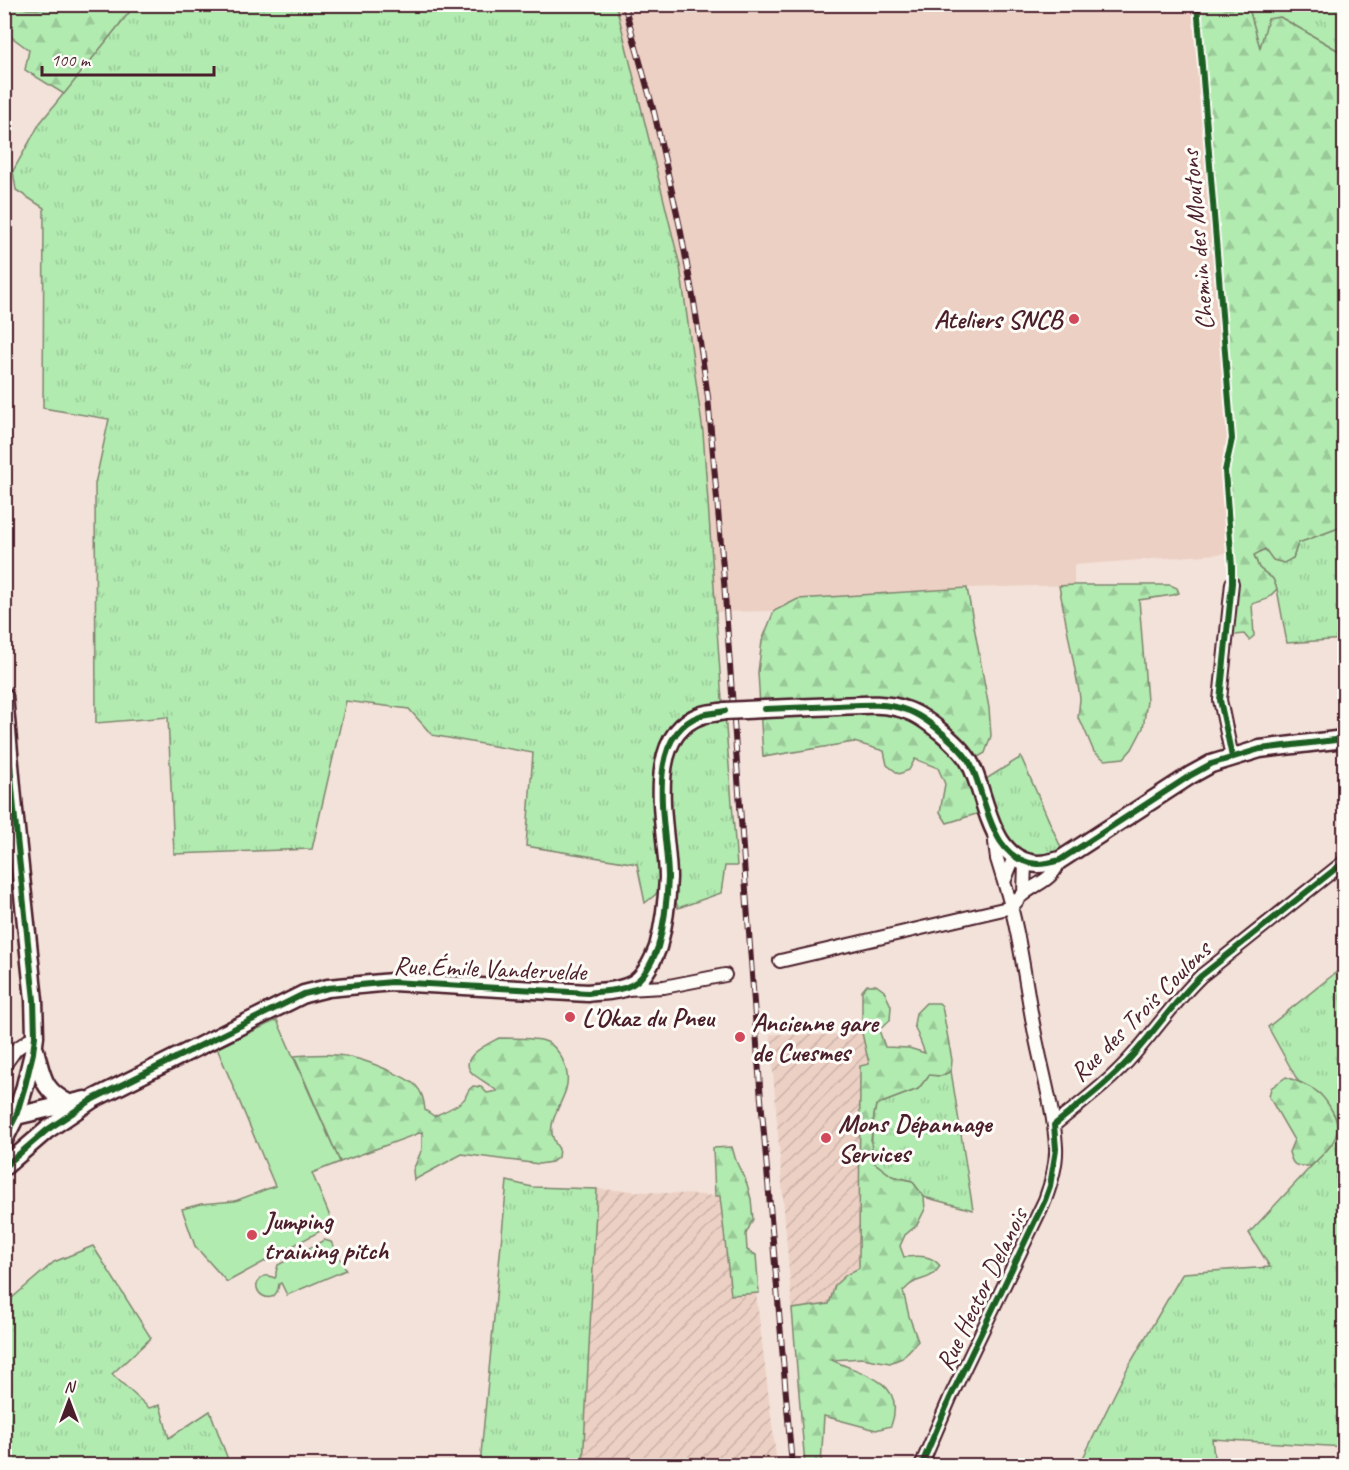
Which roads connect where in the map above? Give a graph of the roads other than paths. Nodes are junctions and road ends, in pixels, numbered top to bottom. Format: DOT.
graph roads {
  1 [pos="1232,583"];
  2 [pos="4,696"];
  3 [pos="1344,739"];
  4 [pos="1232,757"];
  5 [pos="994,832"];
  6 [pos="1020,860"];
  7 [pos="1060,860"];
  8 [pos="1344,862"];
  9 [pos="1004,882"];
  10 [pos="1024,894"];
  11 [pos="1012,907"];
  12 [pos="780,962"];
  13 [pos="725,975"];
  14 [pos="620,989"];
  15 [pos="34,1041"];
  16 [pos="4,1066"];
  17 [pos="93,1099"];
  18 [pos="70,1104"];
  19 [pos="16,1116"];
  20 [pos="1054,1125"];
  21 [pos="47,1130"];
  22 [pos="4,1140"];
  23 [pos="4,1167"];
  24 [pos="921,1466"];
  1 -- 4 [label="street"];
  2 -- 15 [label="main road"];
  3 -- 4 [label="main road"];
  4 -- 7 [label="main road"];
  5 -- 6 [label="main road, Rue Émile Vandervelde"];
  5 -- 9 [label="street, Rue Hector Delanois"];
  5 -- 14 [label="main road, Rue Émile Vandervelde, bridge"];
  6 -- 7 [label="main road"];
  6 -- 9 [label="street"];
  6 -- 10 [label="street"];
  7 -- 10 [label="street"];
  8 -- 20 [label="street, Rue des Trois Coulons"];
  9 -- 11 [label="street, Rue Hector Delanois"];
  10 -- 11 [label="street"];
  11 -- 12 [label="street"];
  11 -- 20 [label="street, Rue Hector Delanois"];
  13 -- 14 [label="street, Rue Émile Vandervelde"];
  14 -- 17 [label="main road, Rue Émile Vandervelde"];
  15 -- 16 [label="street"];
  15 -- 18 [label="main road"];
  15 -- 19 [label="main road"];
  17 -- 18 [label="main road"];
  17 -- 21 [label="main road, Rue Émile Vandervelde"];
  18 -- 19 [label="main road"];
  19 -- 21 [label="main road"];
  19 -- 22 [label="main road"];
  20 -- 24 [label="street, Rue Hector Delanois"];
  21 -- 23 [label="main road, Rue Émile Vandervelde"];
}
